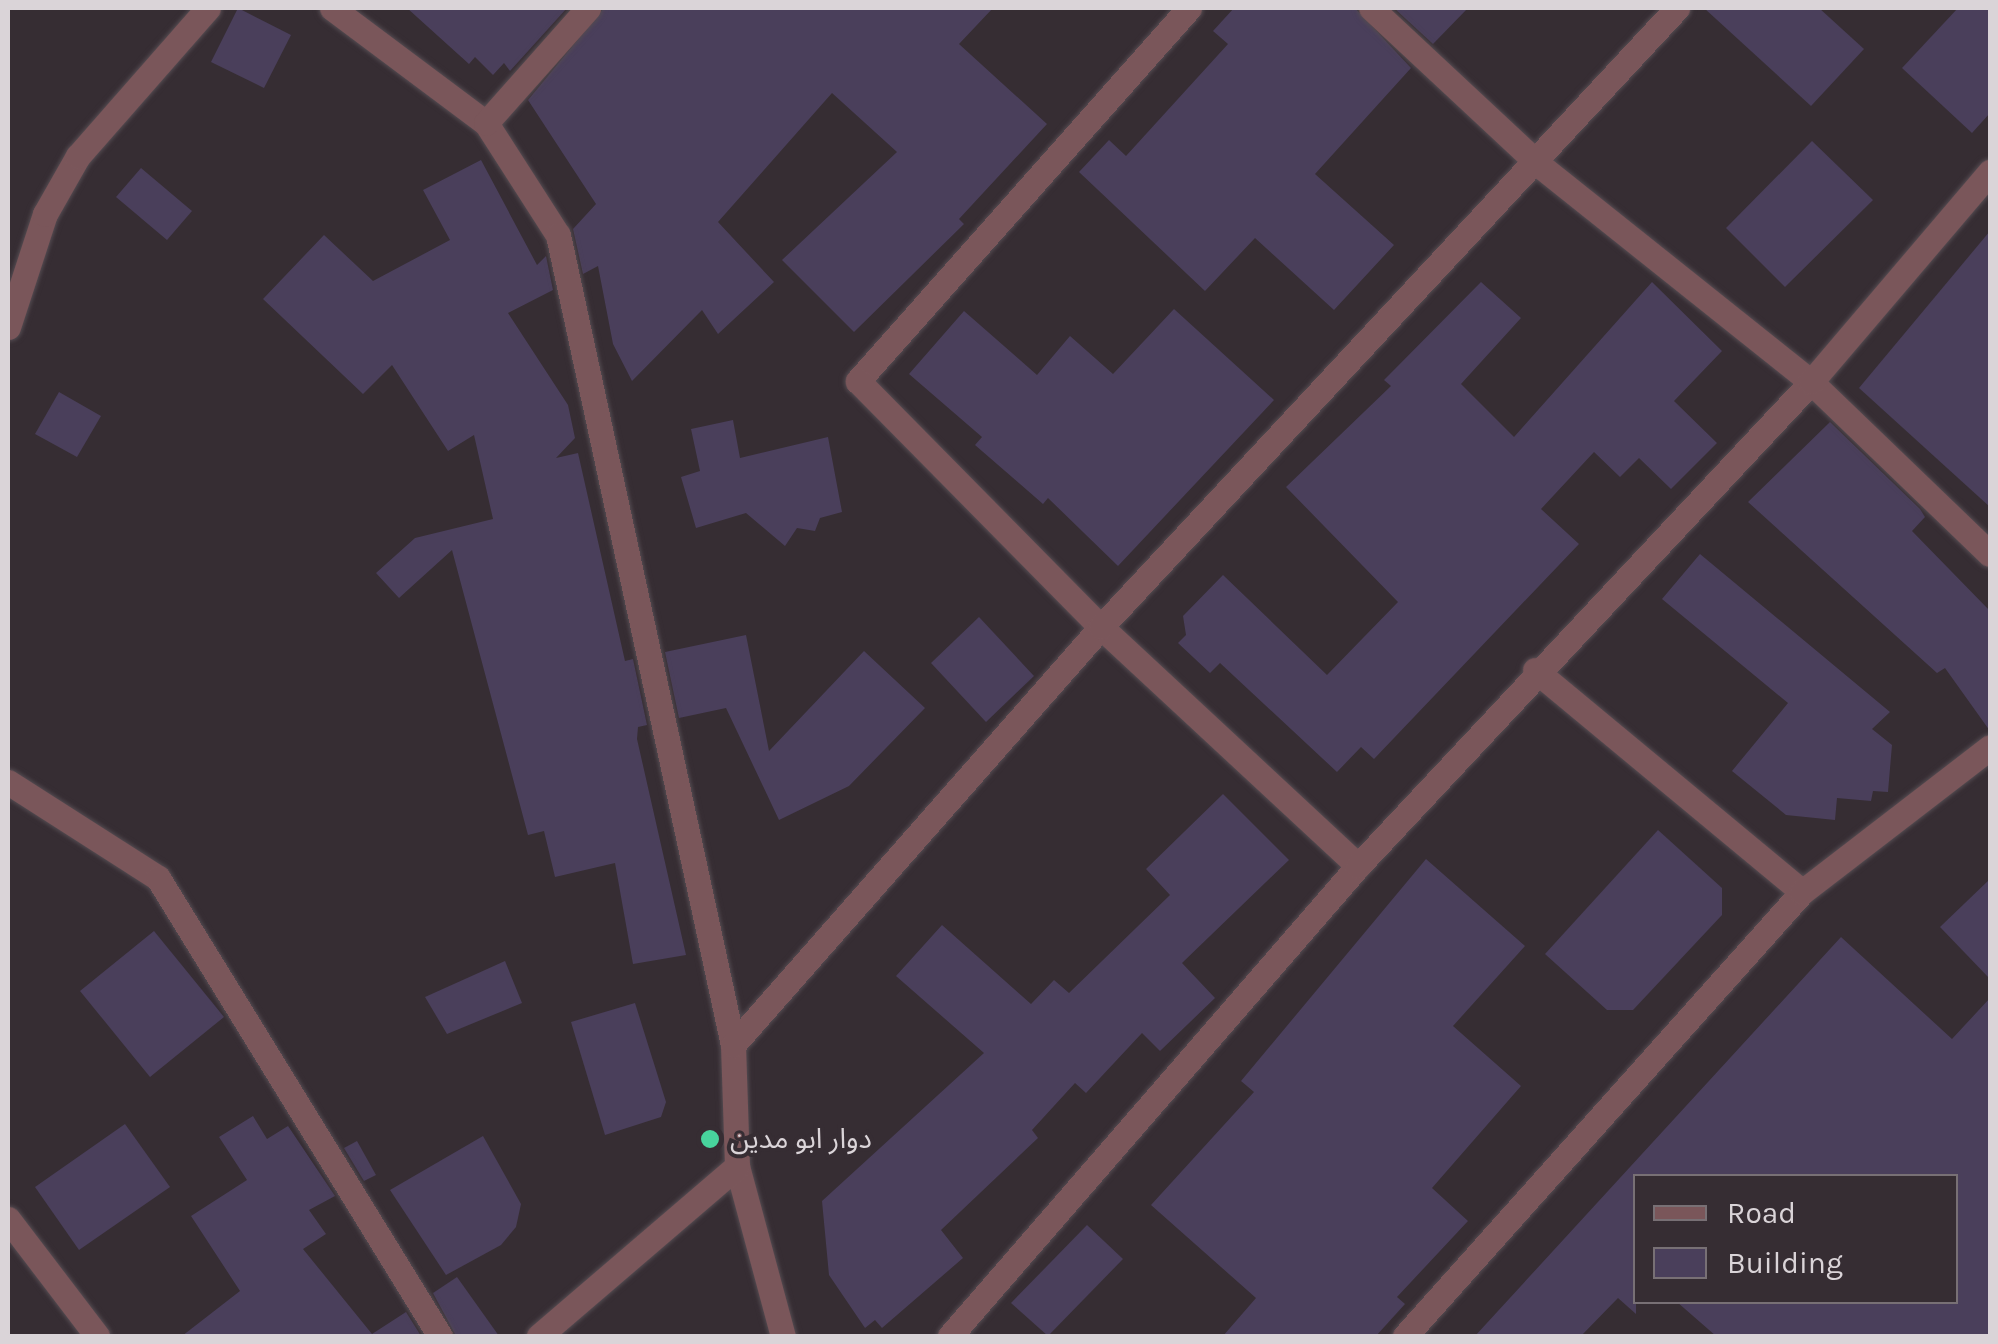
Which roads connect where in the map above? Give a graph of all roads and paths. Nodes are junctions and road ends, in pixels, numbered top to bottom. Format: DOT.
graph roads {
  1 [pos="208,8"];
  2 [pos="332,8"];
  3 [pos="588,8"];
  4 [pos="1189,8"];
  5 [pos="1371,8"];
  6 [pos="1677,8"];
  7 [pos="486,124"];
  8 [pos="1538,164"];
  9 [pos="1990,172"];
  10 [pos="8,327"];
  11 [pos="1811,382"];
  12 [pos="1990,554"];
  13 [pos="1101,627"];
  14 [pos="1535,670"];
  15 [pos="1990,747"];
  16 [pos="8,782"];
  17 [pos="1358,866"];
  18 [pos="1802,892"];
  19 [pos="733,1045"];
  20 [pos="737,1166"];
  21 [pos="8,1219"];
  22 [pos="97,1336"];
  23 [pos="440,1336"];
  24 [pos="539,1336"];
  25 [pos="783,1336"];
  26 [pos="950,1336"];
  27 [pos="1405,1336"];
  1 -- 10 [label="street"];
  2 -- 7 [label="street"];
  3 -- 7 [label="street"];
  4 -- 13 [label="street"];
  5 -- 8 [label="street"];
  6 -- 8 [label="street"];
  7 -- 19 [label="street"];
  8 -- 11 [label="street"];
  8 -- 13 [label="street"];
  9 -- 11 [label="street"];
  11 -- 12 [label="street"];
  11 -- 14 [label="street"];
  13 -- 17 [label="street"];
  13 -- 19 [label="street"];
  14 -- 17 [label="street"];
  14 -- 18 [label="street"];
  15 -- 18 [label="street"];
  16 -- 23 [label="street"];
  17 -- 26 [label="street"];
  18 -- 27 [label="street"];
  19 -- 20 [label="street"];
  20 -- 24 [label="street"];
  20 -- 25 [label="street"];
  21 -- 22 [label="street"];
}
